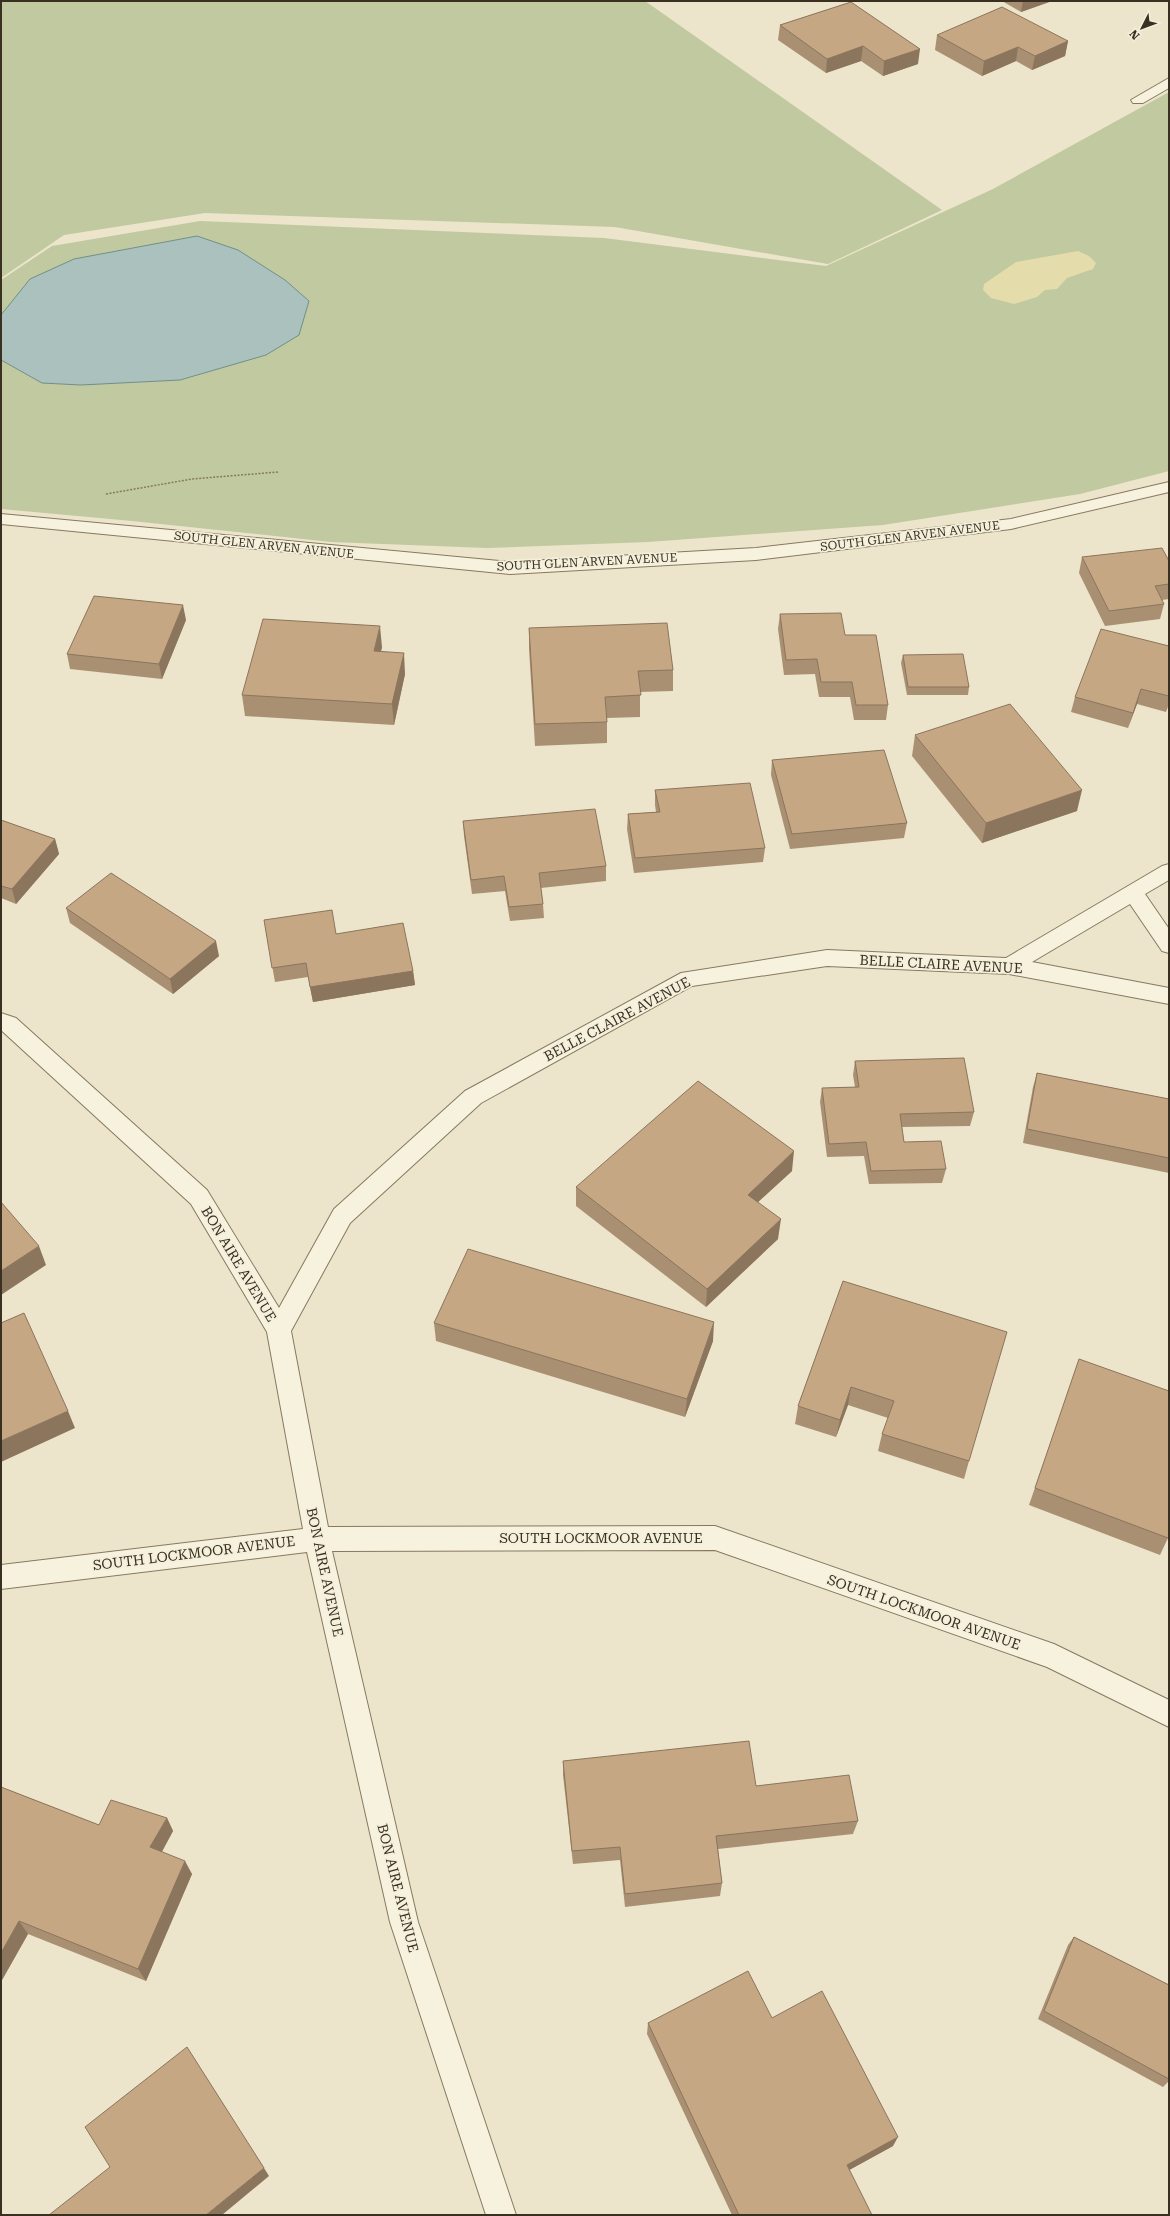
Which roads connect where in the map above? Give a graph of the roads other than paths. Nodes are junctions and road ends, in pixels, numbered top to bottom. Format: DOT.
graph roads {
  1 [pos="1169,82"];
  2 [pos="1138,100"];
  3 [pos="1169,487"];
  4 [pos="1,519"];
  5 [pos="1169,871"];
  6 [pos="1133,892"];
  7 [pos="1169,945"];
  8 [pos="1009,966"];
  9 [pos="1169,996"];
  10 [pos="1,1021"];
  11 [pos="279,1330"];
  12 [pos="317,1539"];
  13 [pos="1,1577"];
  14 [pos="1169,1714"];
  15 [pos="501,2215"];
  1 -- 2 [label="street"];
  3 -- 4 [label="street, SOUTH GLEN ARVEN AVENUE"];
  5 -- 6 [label="street"];
  6 -- 7 [label="street"];
  6 -- 8 [label="street"];
  8 -- 9 [label="street, BELLE CLAIRE AVENUE"];
  8 -- 11 [label="street, BELLE CLAIRE AVENUE"];
  10 -- 11 [label="street, BON AIRE AVENUE"];
  11 -- 12 [label="street, BON AIRE AVENUE"];
  12 -- 13 [label="street, SOUTH LOCKMOOR AVENUE"];
  12 -- 14 [label="street, SOUTH LOCKMOOR AVENUE"];
  12 -- 15 [label="street, BON AIRE AVENUE"];
}
